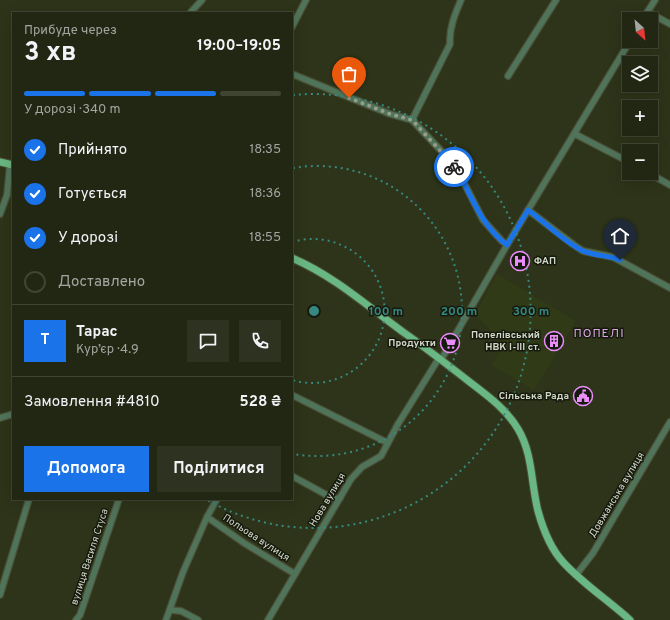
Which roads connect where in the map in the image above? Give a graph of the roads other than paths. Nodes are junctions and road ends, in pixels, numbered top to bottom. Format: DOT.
graph roads {
  1 [pos="202,0"];
  2 [pos="306,0"];
  3 [pos="461,0"];
  4 [pos="556,0"];
  5 [pos="655,0"];
  6 [pos="191,12"];
  7 [pos="648,12"];
  8 [pos="658,17"];
  9 [pos="670,24"];
  10 [pos="293,25"];
  11 [pos="626,48"];
  12 [pos="293,74"];
  13 [pos="508,76"];
  14 [pos="412,120"];
  15 [pos="575,134"];
  16 [pos="622,158"];
  17 [pos="0,162"];
  18 [pos="12,164"];
  19 [pos="658,178"];
  20 [pos="670,185"];
  21 [pos="528,210"];
  22 [pos="0,214"];
  23 [pos="507,245"];
  24 [pos="293,258"];
  25 [pos="670,288"];
  26 [pos="440,359"];
  27 [pos="293,396"];
  28 [pos="12,414"];
  29 [pos="0,418"];
  30 [pos="670,422"];
  31 [pos="388,443"];
  32 [pos="293,477"];
  33 [pos="340,498"];
  34 [pos="30,500"];
  35 [pos="119,500"];
  36 [pos="216,500"];
  37 [pos="207,517"];
  38 [pos="295,574"];
  39 [pos="576,575"];
  40 [pos="0,596"];
  41 [pos="170,610"];
  42 [pos="76,620"];
  43 [pos="166,620"];
  44 [pos="198,620"];
  45 [pos="268,620"];
  46 [pos="630,620"];
  1 -- 6 [label="street"];
  2 -- 10 [label="street"];
  3 -- 14 [label="street"];
  4 -- 13 [label="street"];
  5 -- 7 [label="street"];
  8 -- 9 [label="street"];
  11 -- 15 [label="street, Нова вулиця"];
  12 -- 14 [label="street"];
  14 -- 23 [label="street"];
  15 -- 16 [label="street"];
  15 -- 21 [label="street, Нова вулиця"];
  17 -- 18 [label="main road"];
  18 -- 22 [label="street"];
  19 -- 20 [label="street"];
  21 -- 23 [label="street, Нова вулиця"];
  21 -- 25 [label="street"];
  23 -- 26 [label="street, Нова вулиця"];
  24 -- 26 [label="main road"];
  26 -- 31 [label="street, Нова вулиця"];
  26 -- 39 [label="main road"];
  27 -- 31 [label="street"];
  28 -- 29 [label="street"];
  30 -- 39 [label="street, Довжанська вулиця"];
  31 -- 33 [label="street, Нова вулиця"];
  32 -- 33 [label="street"];
  33 -- 38 [label="street, Нова вулиця"];
  34 -- 40 [label="street"];
  35 -- 42 [label="street, вулиця Василя Стуса"];
  36 -- 37 [label="street, Польова вулиця"];
  37 -- 38 [label="street, Польова вулиця"];
  37 -- 41 [label="street, Польова вулиця"];
  38 -- 45 [label="street, Нова вулиця"];
  39 -- 46 [label="main road"];
  41 -- 43 [label="street, Польова вулиця"];
  41 -- 44 [label="street"];
}
